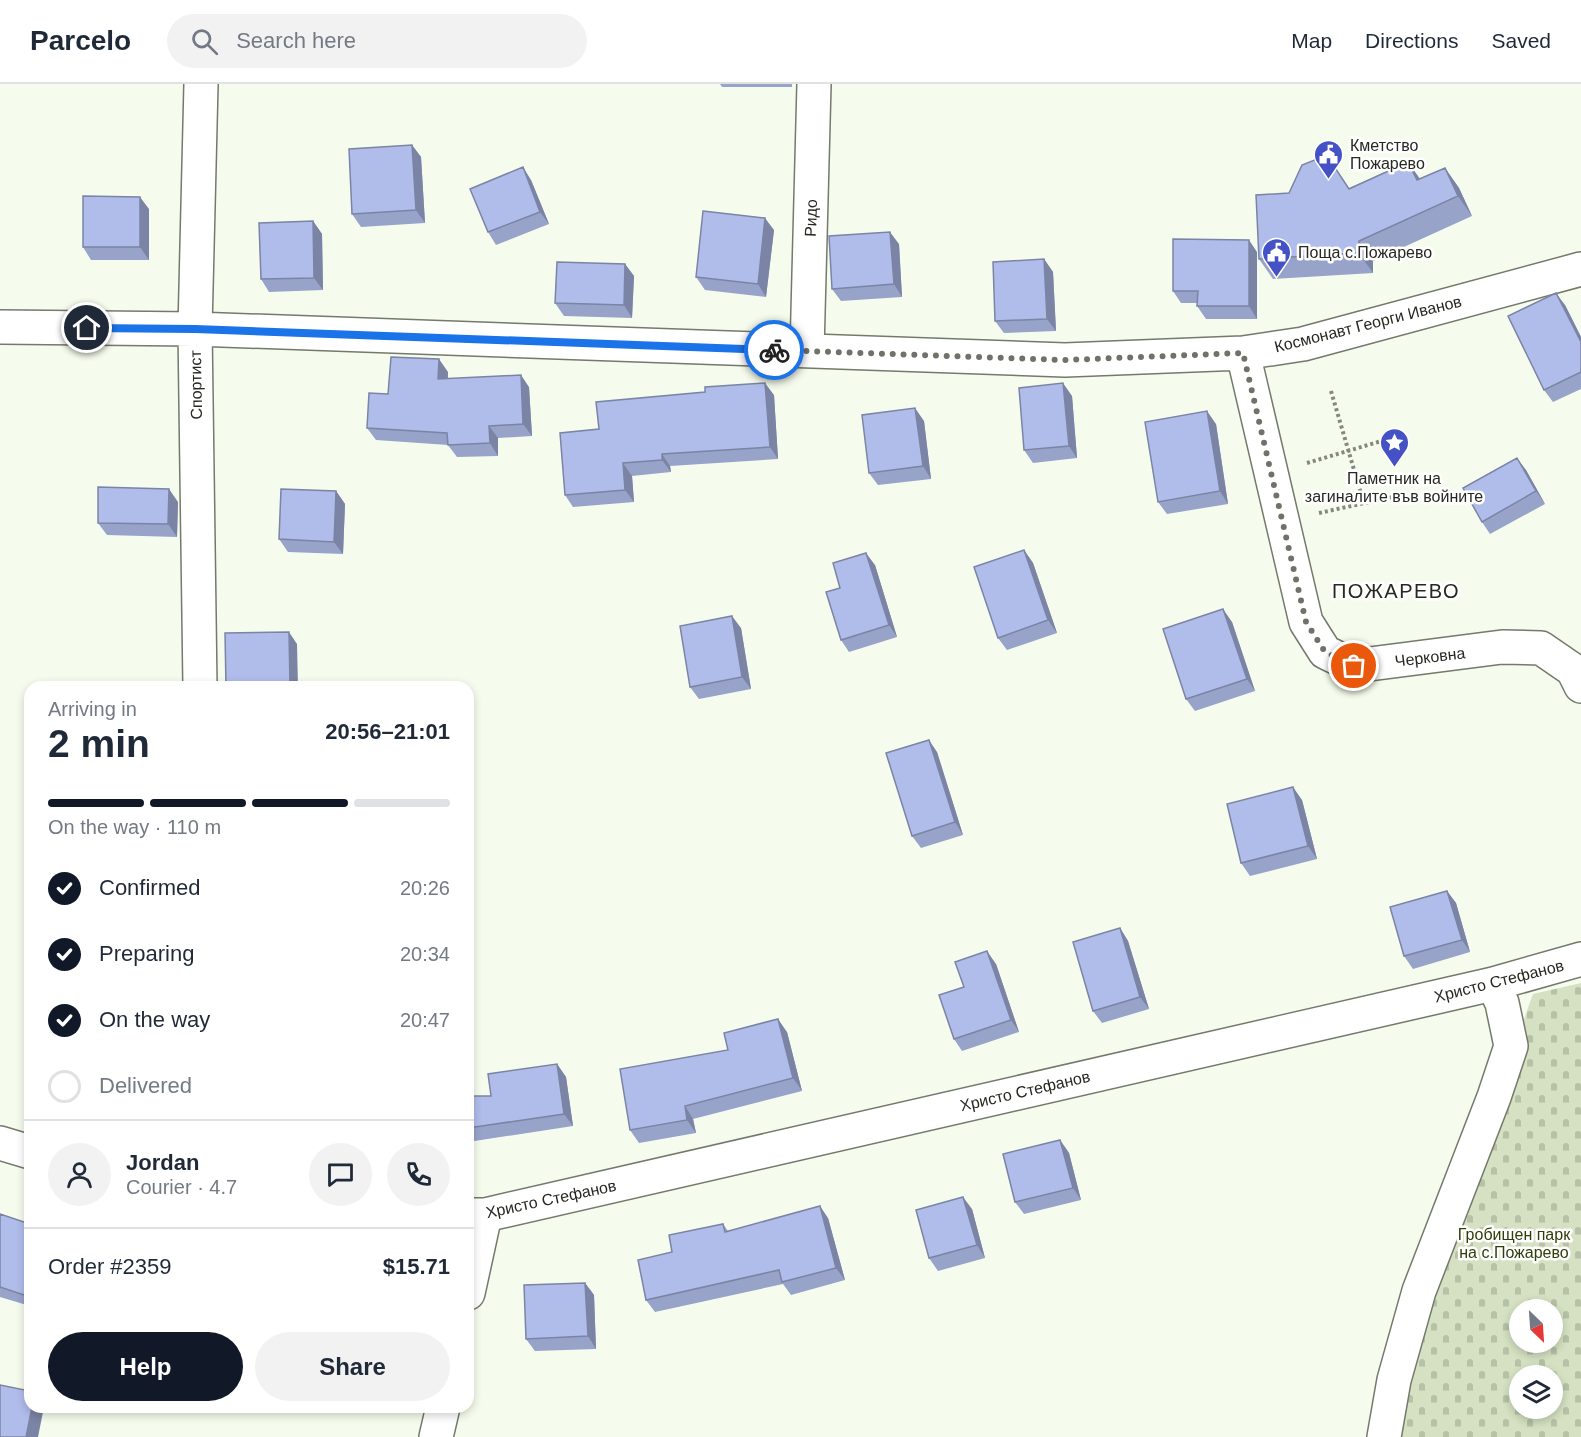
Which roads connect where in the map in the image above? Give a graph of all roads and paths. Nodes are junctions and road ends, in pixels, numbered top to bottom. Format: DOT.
graph roads {
  1 [pos="201,84"];
  2 [pos="814,84"];
  3 [pos="1581,269"];
  4 [pos="0,327"];
  5 [pos="195,329"];
  6 [pos="807,351"];
  7 [pos="1243,353"];
  8 [pos="1331,391"];
  9 [pos="1395,437"];
  10 [pos="1347,452"];
  11 [pos="1298,466"];
  12 [pos="1406,494"];
  13 [pos="1364,504"];
  14 [pos="1310,515"];
  15 [pos="200,681"];
  16 [pos="1581,686"];
  17 [pos="1581,959"];
  18 [pos="1493,984"];
  19 [pos="0,1143"];
  20 [pos="24,1150"];
  21 [pos="477,1215"];
  22 [pos="474,1241"];
  23 [pos="442,1413"];
  24 [pos="436,1437"];
  25 [pos="1384,1437"];
  1 -- 5 [label="street, Спортист"];
  2 -- 6 [label="street, Ридо"];
  3 -- 7 [label="street, Космонавт Георги Иванов"];
  4 -- 5 [label="street, Космонавт Георги Иванов"];
  5 -- 6 [label="street, Космонавт Георги Иванов"];
  5 -- 15 [label="street, Спортист"];
  6 -- 7 [label="street, Космонавт Георги Иванов"];
  7 -- 16 [label="street, Черковна"];
  8 -- 10 [label="path"];
  9 -- 10 [label="path"];
  10 -- 11 [label="path"];
  10 -- 13 [label="path"];
  12 -- 13 [label="path"];
  13 -- 14 [label="path"];
  17 -- 18 [label="street, Христо Стефанов"];
  18 -- 21 [label="street, Христо Стефанов"];
  18 -- 25 [label="street"];
  19 -- 20 [label="street"];
  21 -- 22 [label="street"];
  23 -- 24 [label="street"];
}
